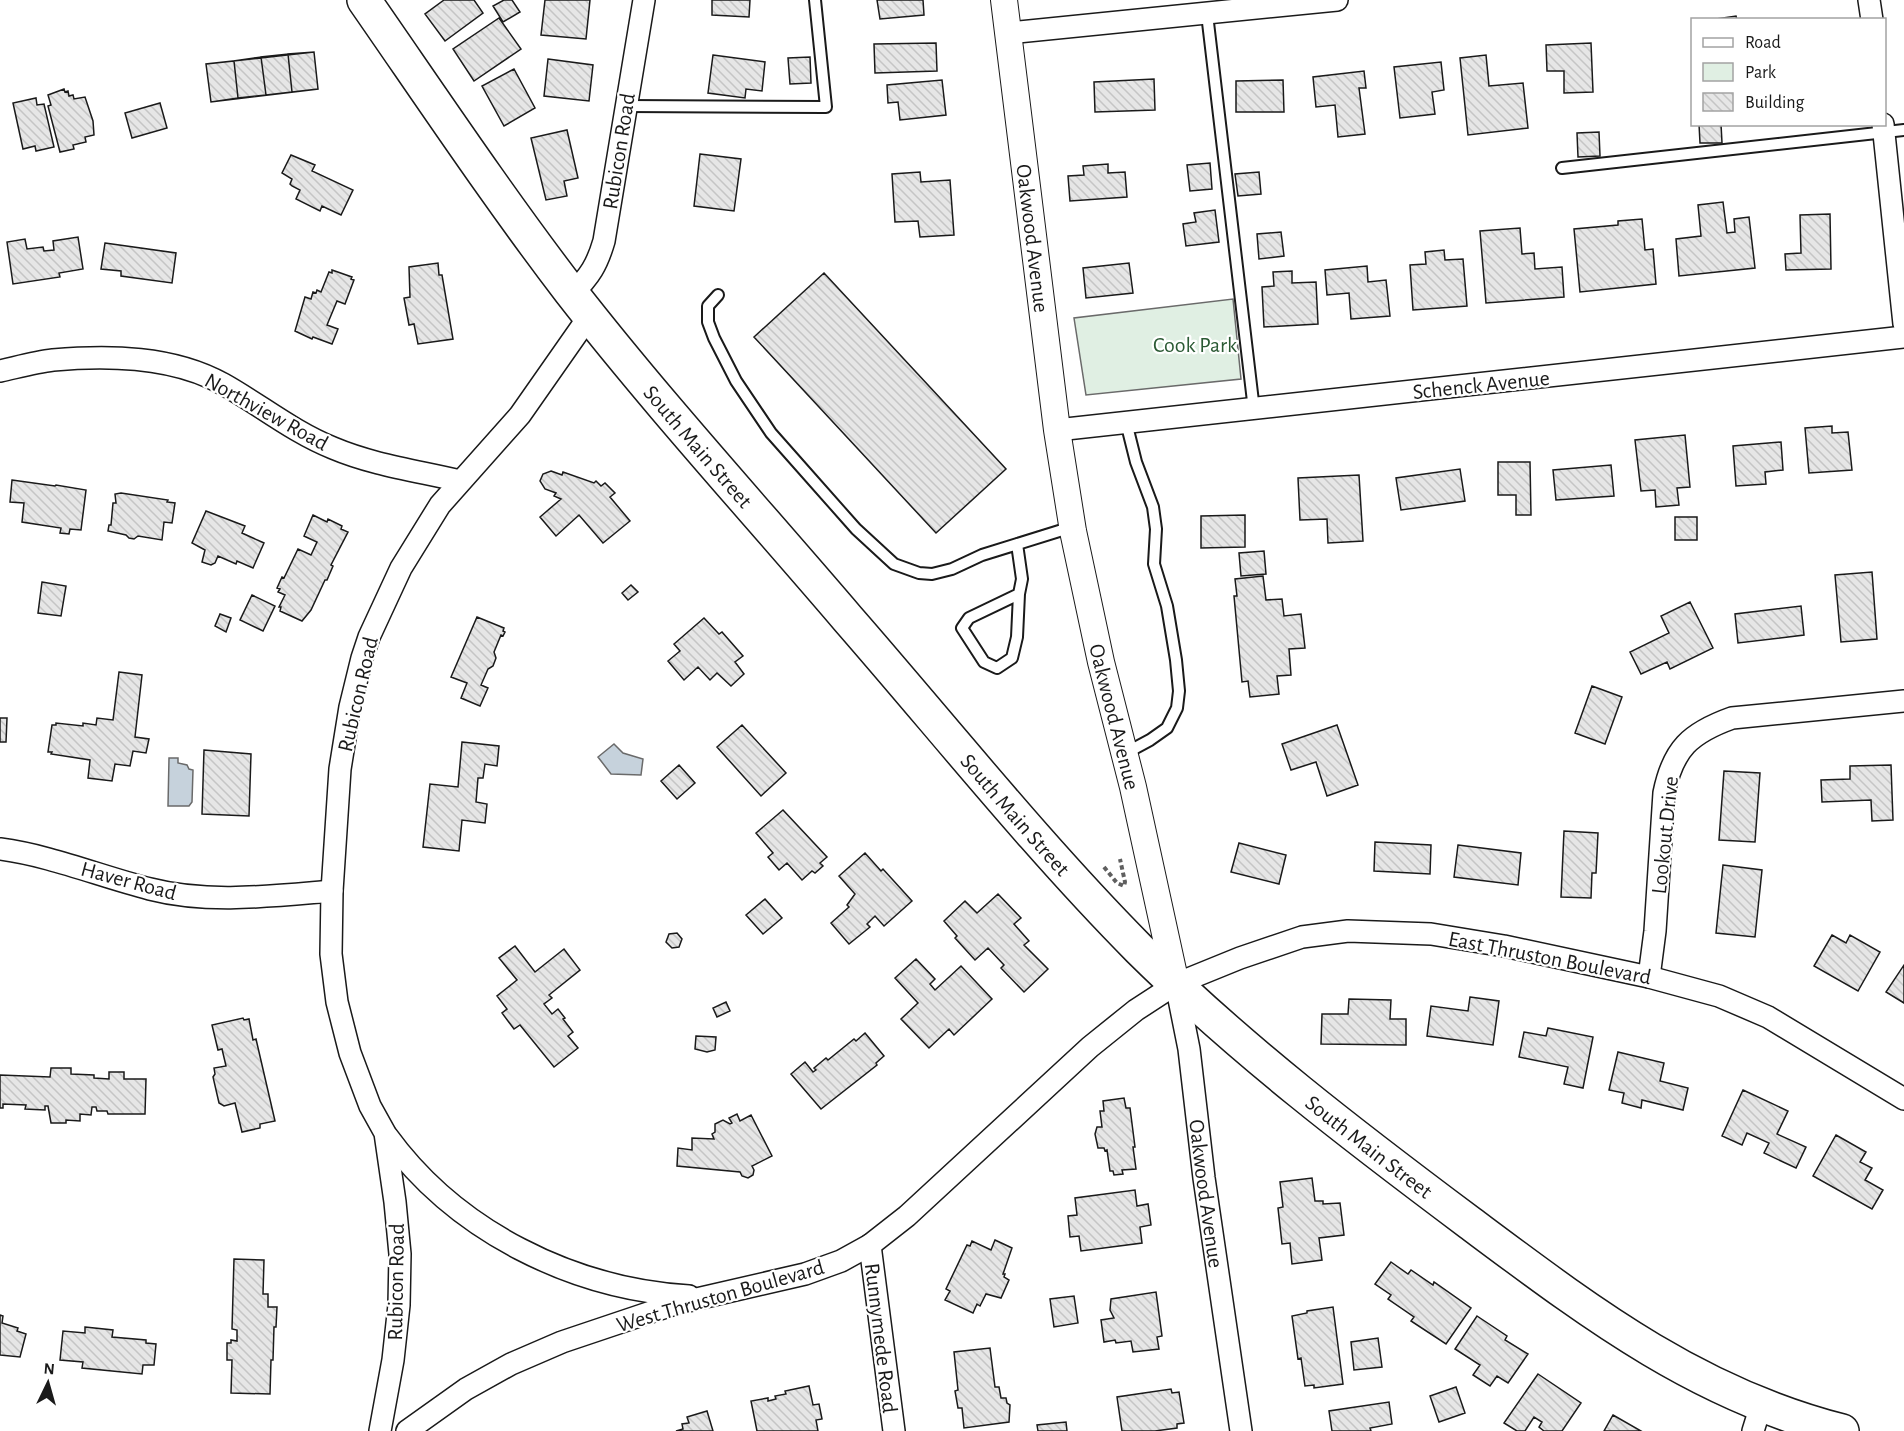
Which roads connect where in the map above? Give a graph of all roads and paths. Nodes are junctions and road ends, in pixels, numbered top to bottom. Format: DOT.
graph roads {
  1 [pos="364,0"];
  2 [pos="644,0"];
  3 [pos="815,0"];
  4 [pos="1004,0"];
  5 [pos="1337,0"];
  6 [pos="1869,0"];
  7 [pos="1210,9"];
  8 [pos="1872,18"];
  9 [pos="1008,33"];
  10 [pos="626,106"];
  11 [pos="1890,129"];
  12 [pos="1562,168"];
  13 [pos="718,295"];
  14 [pos="581,304"];
  15 [pos="1904,324"];
  16 [pos="1904,337"];
  17 [pos="0,371"];
  18 [pos="1254,410"];
  19 [pos="1126,422"];
  20 [pos="1057,430"];
  21 [pos="460,481"];
  22 [pos="1072,527"];
  23 [pos="1017,544"];
  24 [pos="1019,594"];
  25 [pos="1904,701"];
  26 [pos="1124,754"];
  27 [pos="0,849"];
  28 [pos="1120,859"];
  29 [pos="1104,867"];
  30 [pos="332,891"];
  31 [pos="1649,977"];
  32 [pos="1176,984"];
  33 [pos="1904,1099"];
  34 [pos="385,1133"];
  35 [pos="870,1245"];
  36 [pos="702,1296"];
  37 [pos="1757,1418"];
  38 [pos="380,1431"];
  39 [pos="407,1431"];
  40 [pos="894,1431"];
  41 [pos="1240,1431"];
  42 [pos="1842,1431"];
  1 -- 14 [label="main road, South Main Street"];
  2 -- 10 [label="street, Rubicon Road"];
  3 -- 10 [label="lane"];
  4 -- 9 [label="street, Oakwood Avenue"];
  5 -- 7 [label="street"];
  6 -- 8 [label="street"];
  7 -- 9 [label="street"];
  7 -- 18 [label="lane"];
  9 -- 20 [label="street, Oakwood Avenue"];
  10 -- 14 [label="street, Rubicon Road"];
  11 -- 12 [label="lane"];
  11 -- 15 [label="street"];
  13 -- 23 [label="lane"];
  14 -- 21 [label="street, Rubicon Road"];
  14 -- 32 [label="main road, South Main Street"];
  16 -- 18 [label="street, Schenck Avenue"];
  17 -- 21 [label="street, Northview Road"];
  18 -- 19 [label="street, Schenck Avenue"];
  19 -- 20 [label="street, Schenck Avenue"];
  19 -- 26 [label="lane"];
  20 -- 22 [label="street, Oakwood Avenue"];
  21 -- 30 [label="street, Rubicon Road"];
  22 -- 23 [label="lane"];
  22 -- 26 [label="street, Oakwood Avenue"];
  23 -- 24 [label="lane"];
  24 -- 24 [label="lane"];
  25 -- 31 [label="street, Lookout Drive"];
  26 -- 32 [label="street, Oakwood Avenue"];
  27 -- 30 [label="street, Haver Road"];
  28 -- 29 [label="path"];
  30 -- 34 [label="street, Rubicon Road"];
  31 -- 32 [label="street, East Thruston Boulevard"];
  31 -- 33 [label="street, East Thruston Boulevard"];
  32 -- 35 [label="street, West Thruston Boulevard"];
  32 -- 37 [label="main road, South Main Street"];
  32 -- 41 [label="street, Oakwood Avenue"];
  34 -- 36 [label="street, Rubicon Road"];
  34 -- 38 [label="street, Rubicon Road"];
  35 -- 36 [label="street, West Thruston Boulevard"];
  35 -- 40 [label="street, Runnymede Road"];
  36 -- 39 [label="street, West Thruston Boulevard"];
  37 -- 42 [label="main road, South Main Street"];
}
